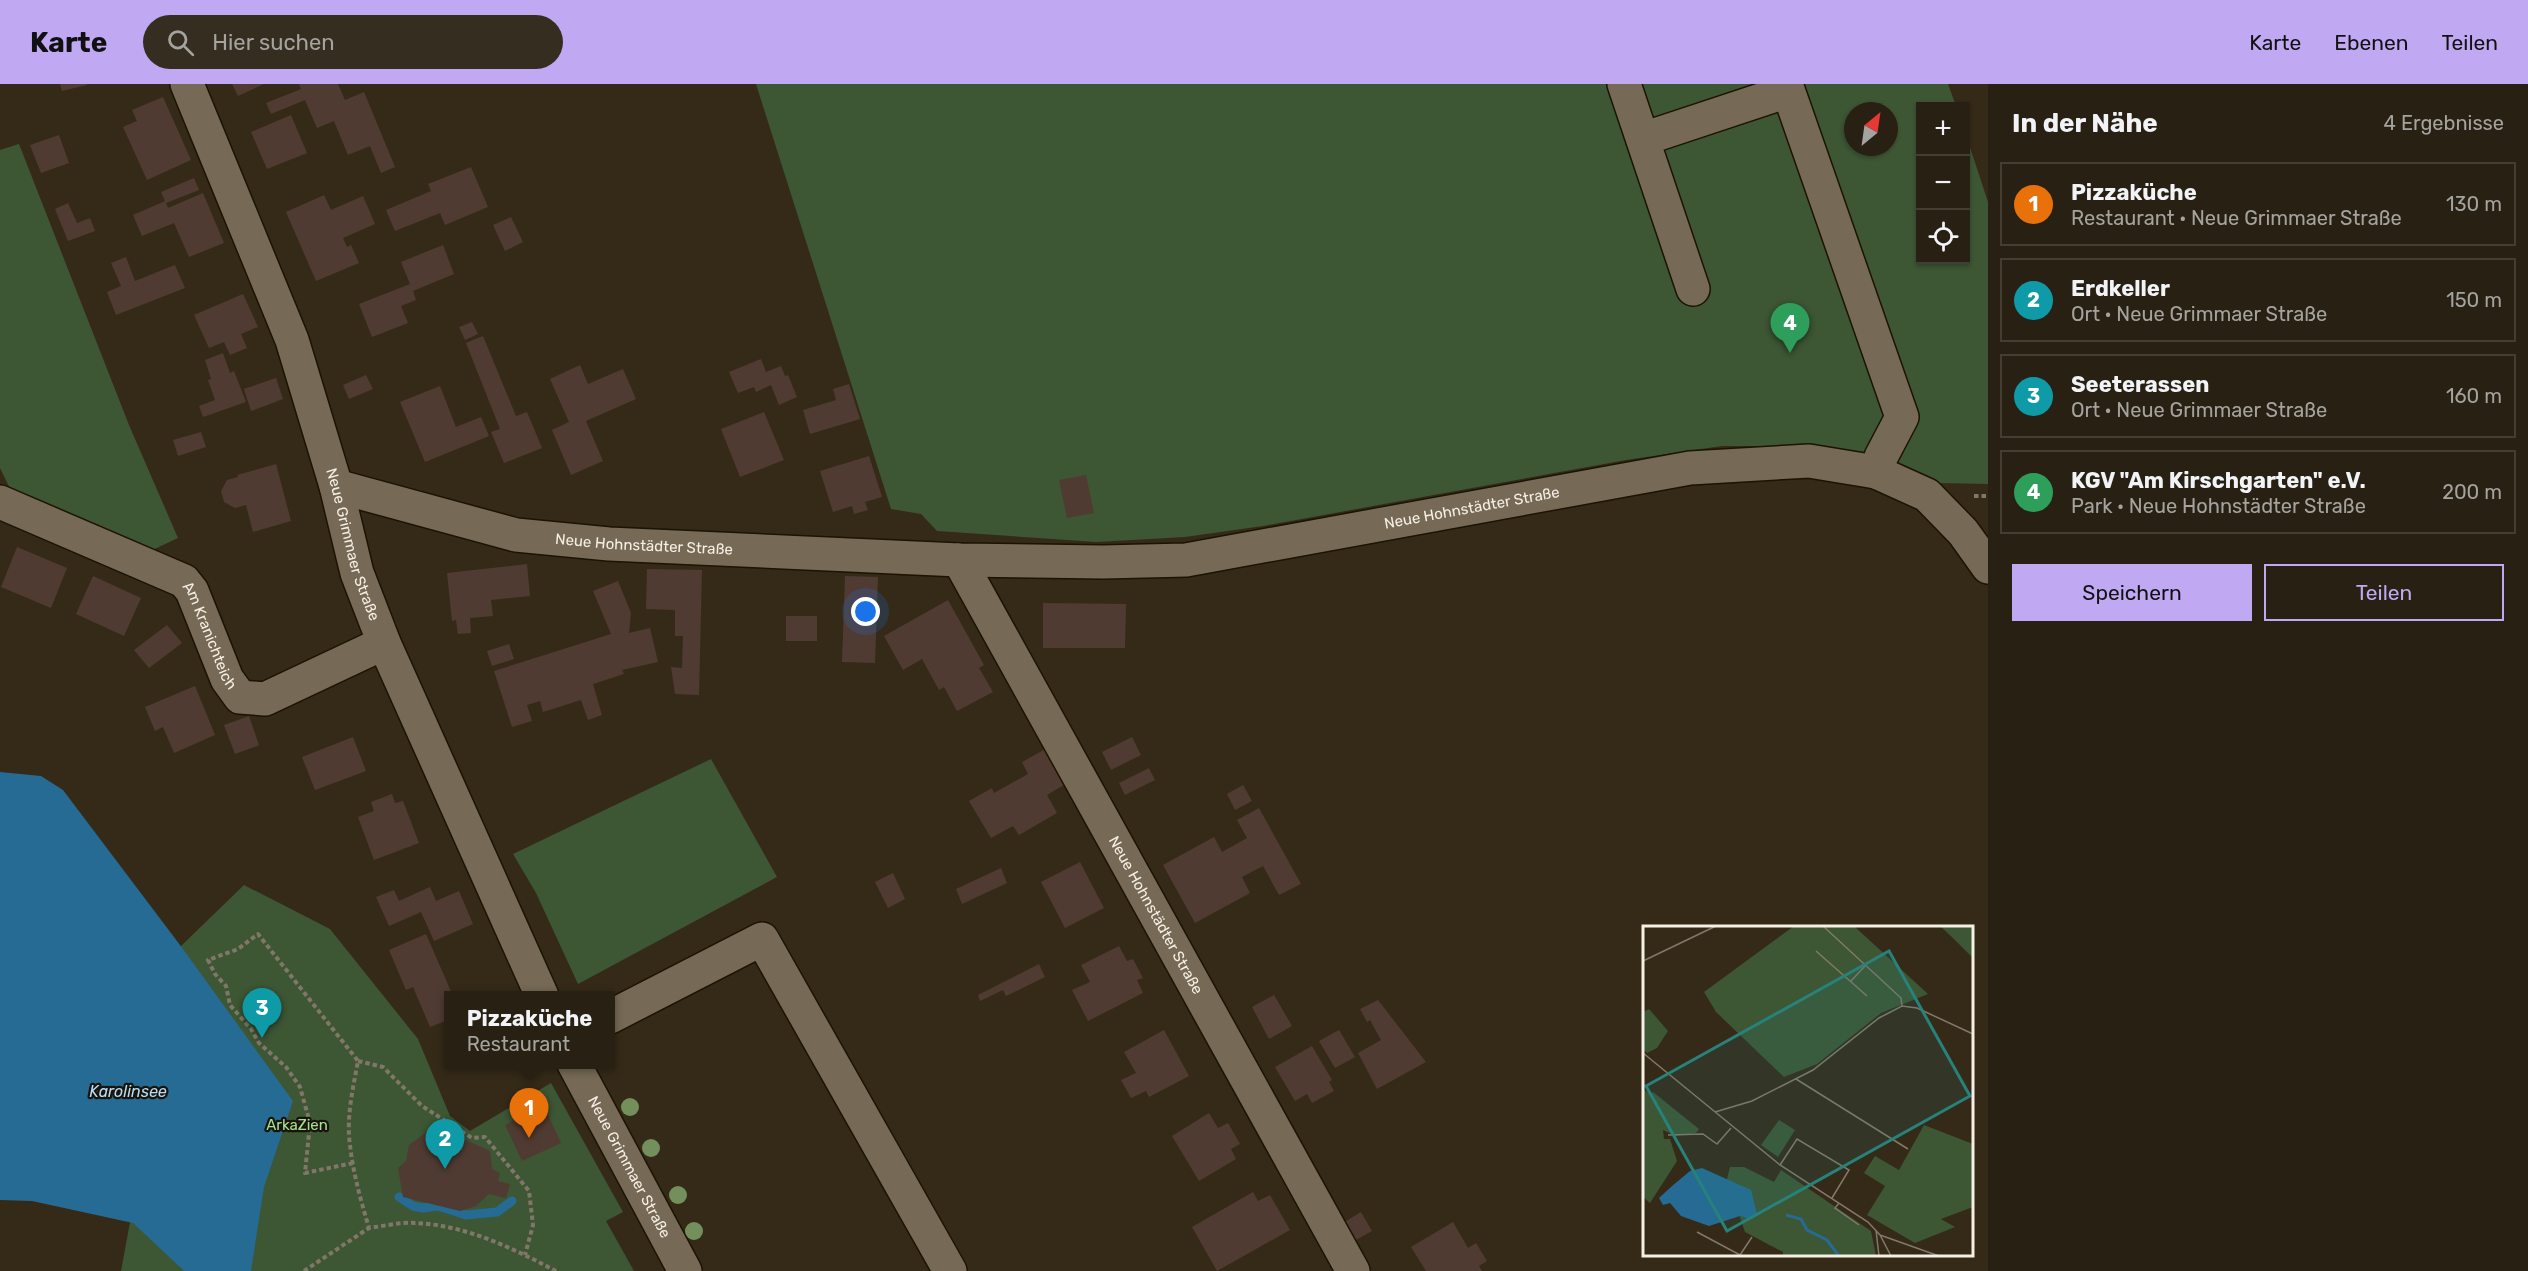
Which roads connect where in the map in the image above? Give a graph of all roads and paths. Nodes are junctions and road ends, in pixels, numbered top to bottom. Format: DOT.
graph roads {
  1 [pos="187,84"];
  2 [pos="1624,84"];
  3 [pos="1787,88"];
  4 [pos="1643,139"];
  5 [pos="1693,289"];
  6 [pos="1876,472"];
  7 [pos="336,486"];
  8 [pos="0,502"];
  9 [pos="959,560"];
  10 [pos="1988,567"];
  11 [pos="384,643"];
  12 [pos="540,991"];
  13 [pos="615,1014"];
  14 [pos="358,1061"];
  15 [pos="576,1069"];
  16 [pos="353,1163"];
  17 [pos="369,1228"];
  18 [pos="525,1256"];
  19 [pos="304,1271"];
  20 [pos="556,1271"];
  21 [pos="685,1271"];
  22 [pos="950,1271"];
  23 [pos="1353,1271"];
  1 -- 7 [label="street, Neue Grimmaer Straße"];
  2 -- 4 [label="street"];
  3 -- 4 [label="street"];
  3 -- 6 [label="street"];
  4 -- 5 [label="street"];
  6 -- 9 [label="street, Neue Hohnstädter Straße"];
  6 -- 10 [label="street, Neue Hohnstädter Straße"];
  7 -- 9 [label="street, Neue Hohnstädter Straße"];
  7 -- 11 [label="street, Neue Grimmaer Straße"];
  8 -- 11 [label="street, Am Kranichteich"];
  9 -- 23 [label="street, Neue Hohnstädter Straße"];
  11 -- 12 [label="street, Neue Grimmaer Straße"];
  13 -- 22 [label="street"];
  14 -- 16 [label="path"];
  14 -- 16 [label="path"];
  14 -- 18 [label="path"];
  15 -- 21 [label="street, Neue Grimmaer Straße"];
  16 -- 17 [label="path"];
  17 -- 18 [label="path"];
  17 -- 19 [label="path"];
  18 -- 20 [label="path"];
}
